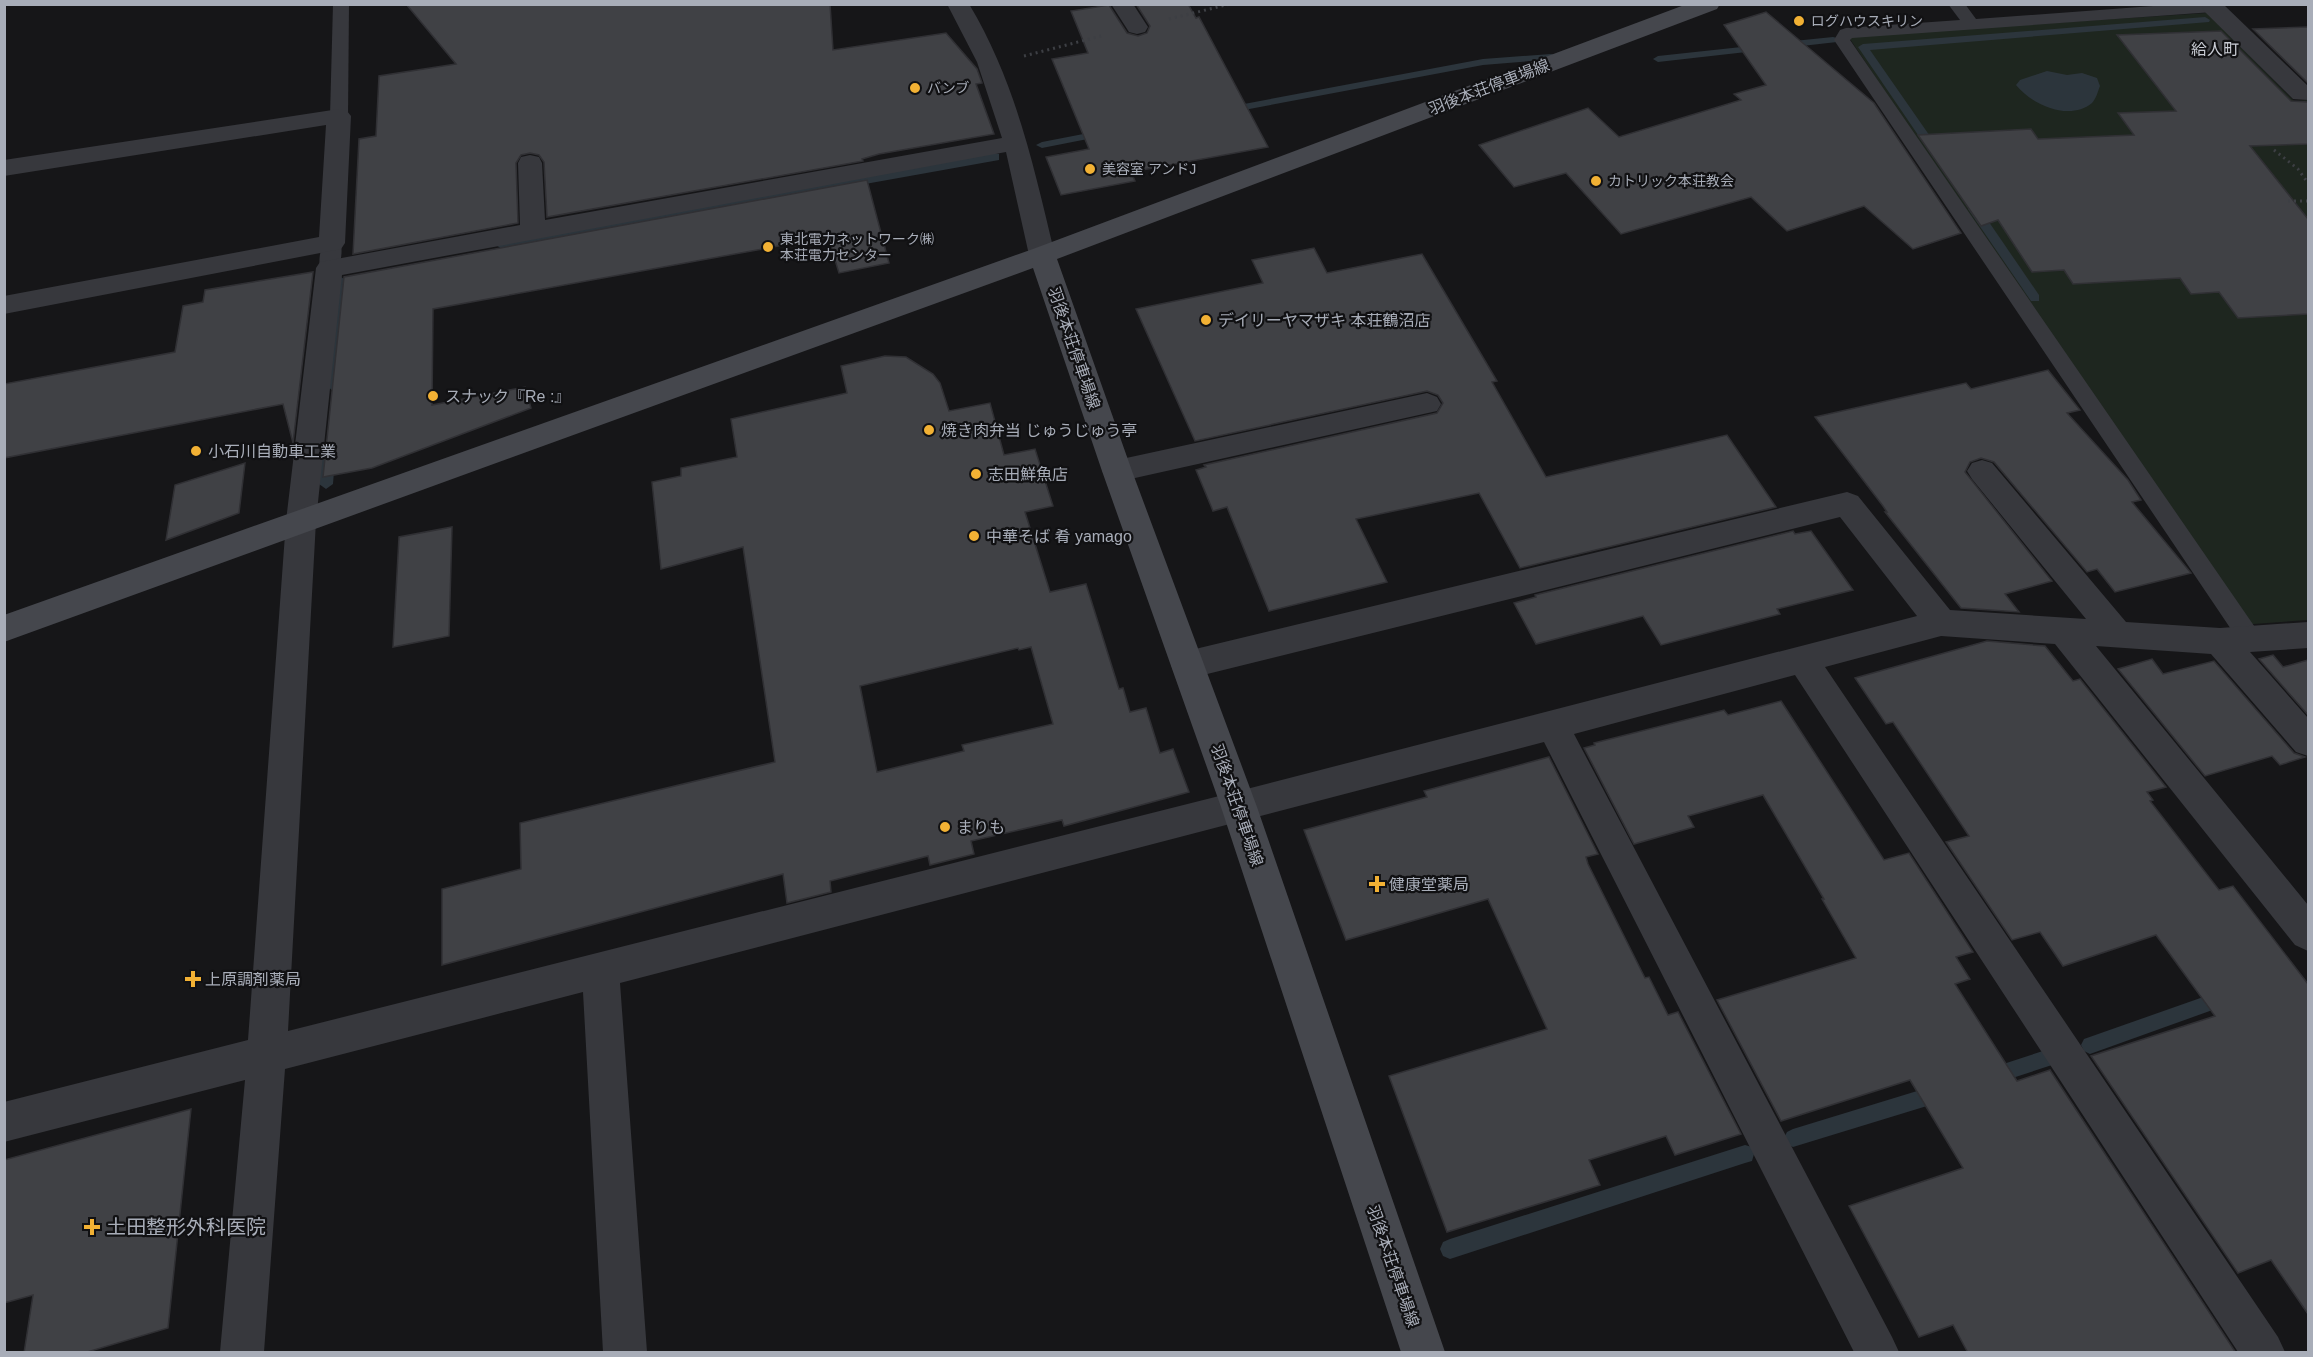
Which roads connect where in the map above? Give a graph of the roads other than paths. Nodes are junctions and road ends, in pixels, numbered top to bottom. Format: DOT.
graph roads {
  1 [pos="341,4"];
  2 [pos="958,4"];
  3 [pos="1122,4"];
  4 [pos="1709,4"];
  5 [pos="1956,4"];
  6 [pos="2196,6"];
  7 [pos="1972,24"];
  8 [pos="1137,27"];
  9 [pos="2308,93"];
  10 [pos="339,116"];
  11 [pos="1015,143"];
  12 [pos="530,163"];
  13 [pos="4,168"];
  14 [pos="533,231"];
  15 [pos="1042,255"];
  16 [pos="330,256"];
  17 [pos="4,305"];
  18 [pos="1427,404"];
  19 [pos="1117,471"];
  20 [pos="1982,471"];
  21 [pos="301,521"];
  22 [pos="1941,623"];
  23 [pos="4,629"];
  24 [pos="2064,631"];
  25 [pos="2117,634"];
  26 [pos="2308,635"];
  27 [pos="2236,640"];
  28 [pos="1802,659"];
  29 [pos="1187,665"];
  30 [pos="1553,726"];
  31 [pos="2308,741"];
  32 [pos="1239,807"];
  33 [pos="2308,933"];
  34 [pos="600,969"];
  35 [pos="267,1053"];
  36 [pos="4,1122"];
  37 [pos="242,1353"];
  38 [pos="625,1353"];
  39 [pos="1423,1353"];
  40 [pos="1877,1353"];
  41 [pos="2263,1353"];
  1 -- 10 [label="lane"];
  2 -- 11 [label="street"];
  3 -- 8 [label="street"];
  4 -- 15 [label="main road, 羽後本荘停車場線"];
  5 -- 7 [label="lane"];
  6 -- 7 [label="lane"];
  6 -- 9 [label="street"];
  7 -- 27 [label="lane"];
  10 -- 13 [label="street"];
  10 -- 16 [label="street"];
  11 -- 14 [label="street"];
  11 -- 15 [label="street"];
  12 -- 14 [label="street"];
  14 -- 16 [label="street"];
  15 -- 19 [label="main road, 羽後本荘停車場線"];
  15 -- 21 [label="main road"];
  16 -- 17 [label="street"];
  16 -- 21 [label="street"];
  18 -- 19 [label="street"];
  19 -- 29 [label="main road, 羽後本荘停車場線"];
  20 -- 25 [label="street"];
  21 -- 23 [label="main road"];
  21 -- 35 [label="street"];
  22 -- 24 [label="street"];
  22 -- 28 [label="street"];
  22 -- 29 [label="street"];
  24 -- 25 [label="street"];
  24 -- 33 [label="street"];
  25 -- 27 [label="street"];
  26 -- 27 [label="street"];
  27 -- 31 [label="street"];
  28 -- 30 [label="street"];
  28 -- 41 [label="street"];
  29 -- 32 [label="main road, 羽後本荘停車場線"];
  30 -- 32 [label="street"];
  30 -- 40 [label="street"];
  32 -- 34 [label="street"];
  32 -- 39 [label="main road, 羽後本荘停車場線"];
  34 -- 35 [label="street"];
  34 -- 38 [label="street"];
  35 -- 36 [label="street"];
  35 -- 37 [label="street"];
}
